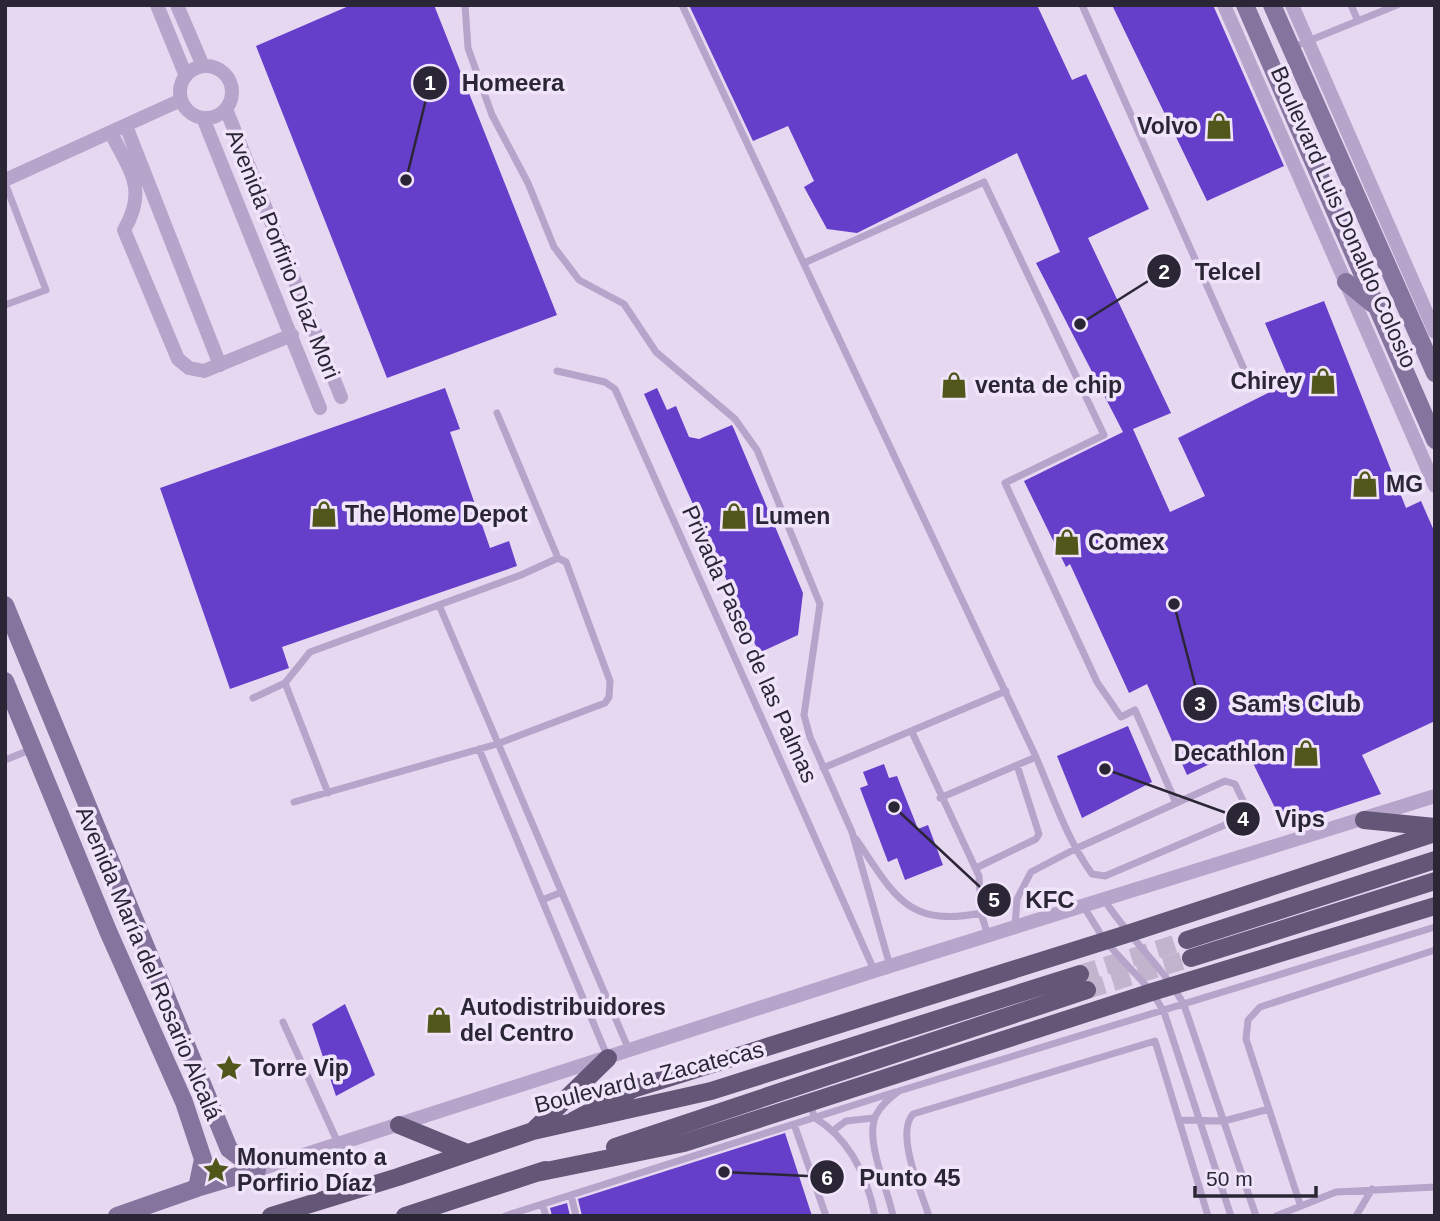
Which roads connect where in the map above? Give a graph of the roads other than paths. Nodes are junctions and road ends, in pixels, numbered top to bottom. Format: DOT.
graph roads {
  1 [pos="157,5"];
  2 [pos="177,5"];
  3 [pos="465,5"];
  4 [pos="682,5"];
  5 [pos="1082,5"];
  6 [pos="1224,5"];
  7 [pos="1245,5"];
  8 [pos="1260,5"];
  9 [pos="1272,5"];
  10 [pos="1292,5"];
  11 [pos="1351,5"];
  12 [pos="1397,5"];
  13 [pos="1358,21"];
  14 [pos="1299,44"];
  15 [pos="203,66"];
  16 [pos="186,76"];
  17 [pos="181,100"];
  18 [pos="226,109"];
  19 [pos="203,118"];
  20 [pos="126,126"];
  21 [pos="111,133"];
  22 [pos="1306,144"];
  23 [pos="5,182"];
  24 [pos="804,263"];
  25 [pos="1346,282"];
  26 [pos="5,305"];
  27 [pos="1377,306"];
  28 [pos="1435,332"];
  29 [pos="292,335"];
  30 [pos="220,365"];
  31 [pos="1244,369"];
  32 [pos="557,371"];
  33 [pos="1435,373"];
  34 [pos="341,397"];
  35 [pos="320,408"];
  36 [pos="497,413"];
  37 [pos="1435,439"];
  38 [pos="1435,486"];
  39 [pos="558,558"];
  40 [pos="5,605"];
  41 [pos="439,605"];
  42 [pos="5,681"];
  43 [pos="285,683"];
  44 [pos="1006,691"];
  45 [pos="253,698"];
  46 [pos="912,732"];
  47 [pos="497,744"];
  48 [pos="33,748"];
  49 [pos="479,749"];
  50 [pos="1036,757"];
  51 [pos="5,760"];
  52 [pos="1017,765"];
  53 [pos="823,768"];
  54 [pos="328,793"];
  55 [pos="1435,796"];
  56 [pos="940,798"];
  57 [pos="294,803"];
  58 [pos="1176,803"];
  59 [pos="1364,820"];
  60 [pos="1435,827"];
  61 [pos="852,832"];
  62 [pos="1435,833"];
  63 [pos="1074,849"];
  64 [pos="1435,860"];
  65 [pos="976,867"];
  66 [pos="1435,881"];
  67 [pos="562,892"];
  68 [pos="542,900"];
  69 [pos="1105,901"];
  70 [pos="1435,906"];
  71 [pos="1084,907"];
  72 [pos="981,913"];
  73 [pos="134,919"];
  74 [pos="1435,927"];
  75 [pos="1016,928"];
  76 [pos="108,931"];
  77 [pos="1127,934"];
  78 [pos="988,936"];
  79 [pos="1187,940"];
  80 [pos="1104,941"];
  81 [pos="1435,950"];
  82 [pos="1191,958"];
  83 [pos="890,966"];
  84 [pos="874,971"];
  85 [pos="1174,986"];
  86 [pos="1152,992"];
  87 [pos="1184,1005"];
  88 [pos="1164,1012"];
  89 [pos="283,1022"];
  90 [pos="629,1051"];
  91 [pos="608,1058"];
  92 [pos="899,1091"];
  93 [pos="184,1102"];
  94 [pos="208,1102"];
  95 [pos="1269,1109"];
  96 [pos="812,1110"];
  97 [pos="874,1118"];
  98 [pos="1200,1120"];
  99 [pos="573,1121"];
  100 [pos="1181,1121"];
  101 [pos="1224,1121"];
  102 [pos="794,1124"];
  103 [pos="399,1125"];
  104 [pos="834,1129"];
  105 [pos="533,1131"];
  106 [pos="338,1143"];
  107 [pos="465,1152"];
  108 [pos="675,1153"];
  109 [pos="257,1170"];
  110 [pos="536,1173"];
  111 [pos="1435,1187"];
  112 [pos="197,1188"];
  113 [pos="1372,1189"];
  114 [pos="571,1195"];
  115 [pos="542,1204"];
  116 [pos="1300,1204"];
  117 [pos="117,1216"];
  118 [pos="271,1216"];
  119 [pos="405,1216"];
  120 [pos="505,1216"];
  121 [pos="546,1216"];
  122 [pos="576,1216"];
  123 [pos="826,1216"];
  124 [pos="875,1216"];
  125 [pos="893,1216"];
  126 [pos="929,1216"];
  127 [pos="1208,1216"];
  128 [pos="1231,1216"];
  129 [pos="1256,1216"];
  130 [pos="1276,1216"];
  131 [pos="1356,1216"];
  1 -- 16 [label="street"];
  2 -- 15 [label="street"];
  3 -- 53 [label="lane"];
  4 -- 24 [label="lane"];
  5 -- 31 [label="lane"];
  6 -- 25 [label="street, Boulevard Luis Donaldo Colosio"];
  7 -- 22 [label="street, Boulevard Luis Donaldo Colosio"];
  8 -- 14 [label="street"];
  9 -- 14 [label="street, Boulevard Luis Donaldo Colosio"];
  10 -- 14 [label="street, Boulevard Luis Donaldo Colosio"];
  11 -- 13 [label="lane"];
  12 -- 13 [label="lane"];
  13 -- 14 [label="lane"];
  14 -- 22 [label="street"];
  14 -- 28 [label="street, Boulevard Luis Donaldo Colosio"];
  14 -- 33 [label="street, Boulevard Luis Donaldo Colosio"];
  15 -- 16 [label="street"];
  15 -- 18 [label="street, Avenida Porfirio Díaz Mori"];
  16 -- 17 [label="street"];
  17 -- 19 [label="street, Avenida Porfirio Díaz Mori"];
  17 -- 20 [label="street"];
  18 -- 19 [label="street, Avenida Porfirio Díaz Mori"];
  18 -- 34 [label="street, Avenida Porfirio Díaz Mori"];
  19 -- 29 [label="street, Avenida Porfirio Díaz Mori"];
  20 -- 21 [label="street"];
  20 -- 30 [label="street"];
  21 -- 23 [label="street"];
  21 -- 30 [label="street"];
  22 -- 27 [label="street, Boulevard Luis Donaldo Colosio"];
  23 -- 26 [label="lane"];
  24 -- 44 [label="lane"];
  24 -- 58 [label="lane"];
  25 -- 27 [label="street"];
  25 -- 38 [label="street, Boulevard Luis Donaldo Colosio"];
  27 -- 37 [label="street, Boulevard Luis Donaldo Colosio"];
  29 -- 30 [label="street"];
  29 -- 35 [label="street, Avenida Porfirio Díaz Mori"];
  32 -- 84 [label="lane, Privada Paseo de las Palmas"];
  36 -- 39 [label="lane"];
  39 -- 41 [label="lane"];
  39 -- 47 [label="lane"];
  40 -- 73 [label="street, Avenida María del Rosario Alcalá"];
  41 -- 43 [label="lane"];
  41 -- 47 [label="lane"];
  42 -- 48 [label="street, Avenida María del Rosario Alcalá"];
  43 -- 45 [label="lane"];
  43 -- 54 [label="lane"];
  44 -- 46 [label="lane"];
  44 -- 50 [label="lane"];
  46 -- 53 [label="lane"];
  46 -- 56 [label="lane"];
  47 -- 49 [label="lane"];
  47 -- 67 [label="lane"];
  48 -- 51 [label="lane"];
  48 -- 76 [label="street, Avenida María del Rosario Alcalá"];
  49 -- 54 [label="lane"];
  49 -- 68 [label="lane"];
  50 -- 52 [label="lane"];
  50 -- 63 [label="lane"];
  52 -- 56 [label="lane"];
  52 -- 65 [label="lane"];
  53 -- 61 [label="lane"];
  54 -- 57 [label="lane"];
  55 -- 59 [label="street"];
  56 -- 65 [label="lane"];
  58 -- 63 [label="lane"];
  58 -- 63 [label="lane"];
  59 -- 60 [label="main road"];
  59 -- 69 [label="street"];
  61 -- 72 [label="lane"];
  61 -- 83 [label="lane"];
  62 -- 77 [label="main road"];
  63 -- 75 [label="lane"];
  64 -- 79 [label="main road"];
  65 -- 72 [label="lane"];
  66 -- 82 [label="main road"];
  67 -- 68 [label="lane"];
  67 -- 90 [label="lane"];
  68 -- 91 [label="lane"];
  69 -- 71 [label="street"];
  69 -- 77 [label="lane"];
  70 -- 85 [label="main road"];
  71 -- 75 [label="street"];
  71 -- 80 [label="lane"];
  72 -- 78 [label="lane"];
  73 -- 76 [label="street"];
  73 -- 94 [label="street, Avenida María del Rosario Alcalá"];
  74 -- 87 [label="lane"];
  75 -- 78 [label="street"];
  76 -- 93 [label="street, Avenida María del Rosario Alcalá"];
  77 -- 80 [label="main road"];
  77 -- 85 [label="lane"];
  78 -- 83 [label="street"];
  80 -- 86 [label="lane"];
  80 -- 99 [label="main road"];
  81 -- 95 [label="lane"];
  83 -- 84 [label="street"];
  84 -- 90 [label="street"];
  85 -- 86 [label="main road"];
  85 -- 87 [label="lane"];
  86 -- 88 [label="lane"];
  86 -- 96 [label="main road"];
  87 -- 88 [label="lane"];
  87 -- 101 [label="lane"];
  88 -- 92 [label="lane"];
  88 -- 98 [label="lane"];
  89 -- 106 [label="lane"];
  90 -- 91 [label="street"];
  91 -- 103 [label="street"];
  91 -- 105 [label="main road"];
  92 -- 96 [label="lane"];
  92 -- 97 [label="lane"];
  93 -- 94 [label="street"];
  93 -- 112 [label="street, Avenida María del Rosario Alcalá"];
  94 -- 109 [label="street, Avenida María del Rosario Alcalá"];
  95 -- 101 [label="lane"];
  95 -- 116 [label="lane"];
  96 -- 102 [label="lane"];
  96 -- 104 [label="lane"];
  96 -- 108 [label="main road"];
  97 -- 104 [label="lane"];
  97 -- 125 [label="lane"];
  98 -- 100 [label="lane"];
  98 -- 101 [label="lane"];
  98 -- 128 [label="lane"];
  99 -- 105 [label="main road, Boulevard a Zacatecas"];
  99 -- 110 [label="main road, Boulevard a Zacatecas"];
  100 -- 126 [label="lane"];
  100 -- 127 [label="lane"];
  101 -- 129 [label="lane"];
  102 -- 108 [label="lane"];
  102 -- 123 [label="lane"];
  103 -- 106 [label="street"];
  103 -- 107 [label="main road"];
  104 -- 124 [label="lane"];
  105 -- 107 [label="main road, Boulevard a Zacatecas"];
  106 -- 109 [label="street"];
  107 -- 118 [label="main road, Boulevard a Zacatecas"];
  108 -- 110 [label="main road"];
  108 -- 114 [label="lane"];
  109 -- 112 [label="street"];
  110 -- 119 [label="main road, Boulevard a Zacatecas"];
  111 -- 113 [label="lane"];
  112 -- 117 [label="street"];
  113 -- 116 [label="lane"];
  113 -- 131 [label="lane"];
  114 -- 115 [label="lane"];
  114 -- 122 [label="lane"];
  115 -- 120 [label="lane"];
  115 -- 121 [label="lane"];
  116 -- 130 [label="lane"];
}
